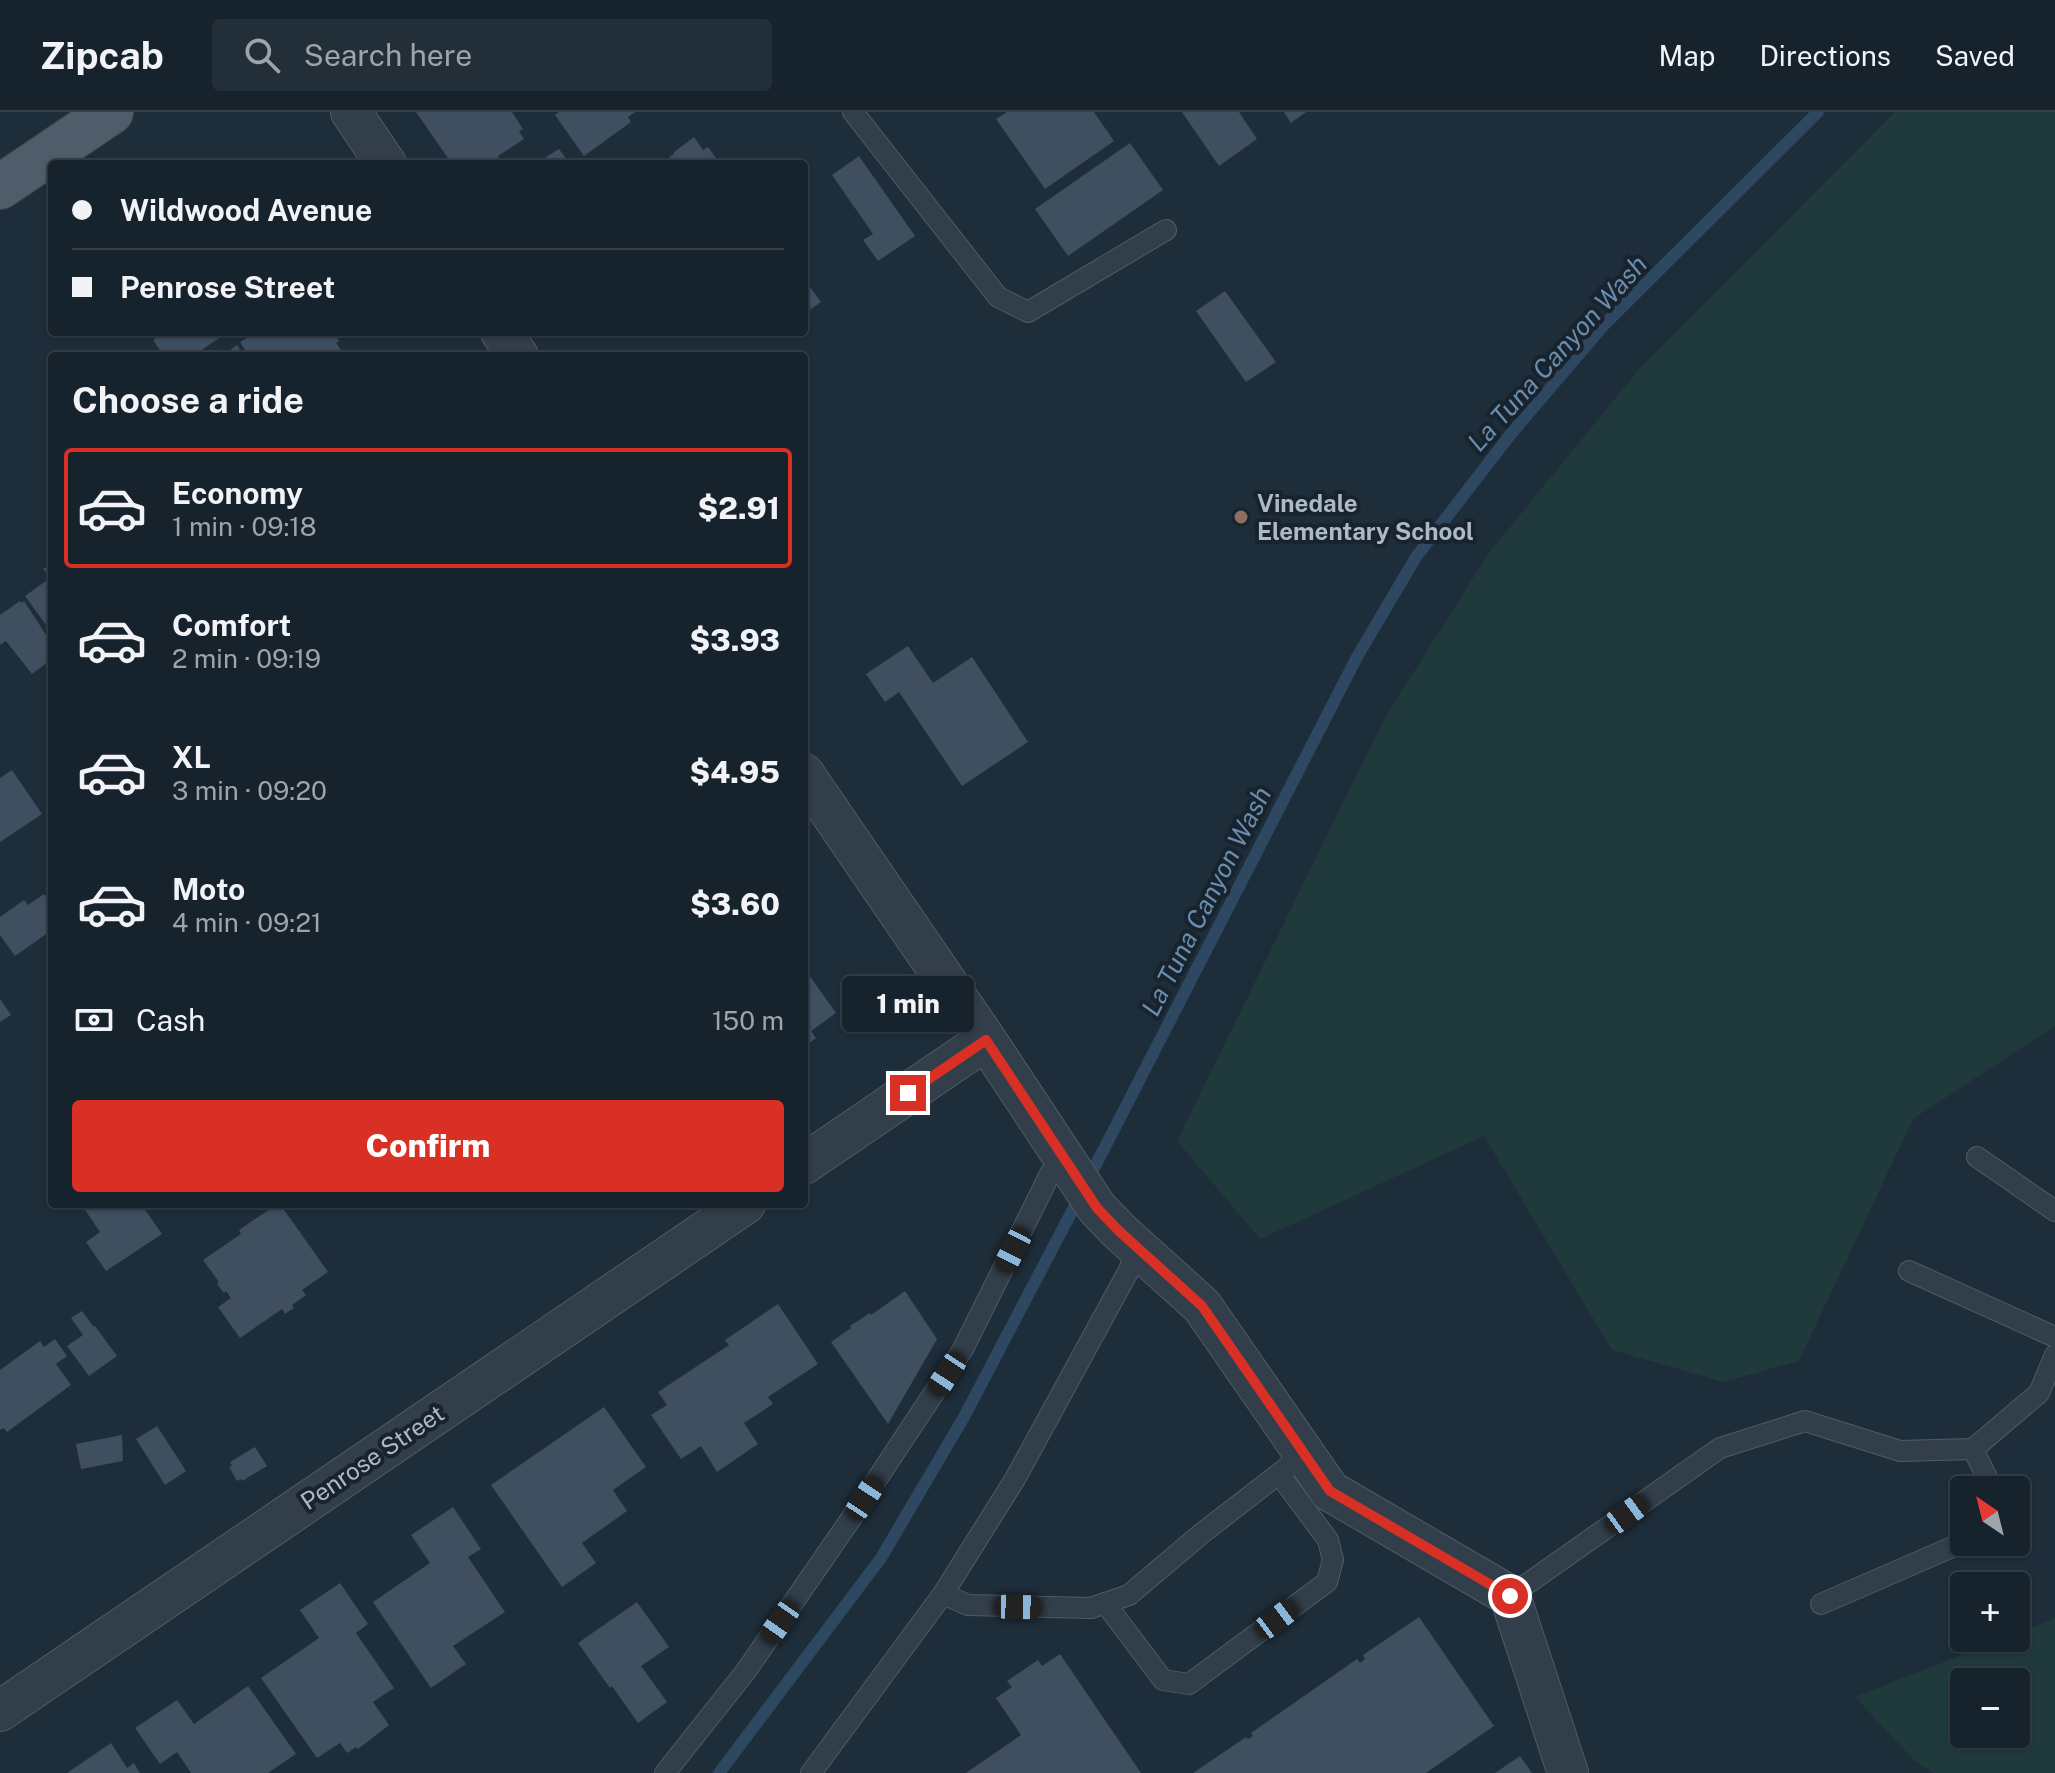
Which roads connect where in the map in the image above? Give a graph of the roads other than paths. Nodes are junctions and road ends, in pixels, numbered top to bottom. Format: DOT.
graph roads {
  1 [pos="111,112"];
  2 [pos="351,112"];
  3 [pos="853,112"];
  4 [pos="383,160"];
  5 [pos="0,187"];
  6 [pos="1166,230"];
  7 [pos="808,780"];
  8 [pos="986,1040"];
  9 [pos="1977,1157"];
  10 [pos="808,1161"];
  11 [pos="1067,1164"];
  12 [pos="739,1208"];
  13 [pos="2055,1211"];
  14 [pos="1137,1247"];
  15 [pos="1909,1271"];
  16 [pos="2055,1337"];
  17 [pos="2055,1355"];
  18 [pos="1973,1449"];
  19 [pos="1292,1464"];
  20 [pos="1986,1476"];
  21 [pos="1950,1548"];
  22 [pos="943,1594"];
  23 [pos="1510,1596"];
  24 [pos="1105,1603"];
  25 [pos="1821,1604"];
  26 [pos="0,1711"];
  27 [pos="665,1773"];
  28 [pos="811,1773"];
  29 [pos="1568,1773"];
  1 -- 5 [label="main road"];
  2 -- 4 [label="street"];
  3 -- 6 [label="lane"];
  7 -- 8 [label="street"];
  8 -- 10 [label="street"];
  8 -- 11 [label="street"];
  9 -- 13 [label="lane"];
  11 -- 14 [label="street"];
  11 -- 27 [label="lane"];
  12 -- 26 [label="street, Penrose Street"];
  14 -- 19 [label="street"];
  14 -- 22 [label="lane"];
  15 -- 16 [label="lane"];
  17 -- 18 [label="lane"];
  18 -- 20 [label="lane"];
  18 -- 23 [label="lane"];
  19 -- 23 [label="street"];
  19 -- 24 [label="lane"];
  19 -- 24 [label="lane"];
  21 -- 25 [label="lane"];
  22 -- 24 [label="lane"];
  22 -- 28 [label="lane"];
  23 -- 29 [label="street"];
}
